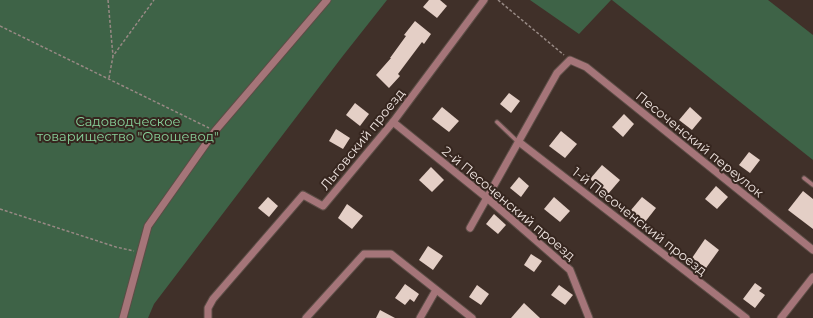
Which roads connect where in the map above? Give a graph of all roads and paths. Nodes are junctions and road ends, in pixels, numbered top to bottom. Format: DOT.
graph roads {
  1 [pos="108,0"];
  2 [pos="154,0"];
  3 [pos="327,0"];
  4 [pos="484,0"];
  5 [pos="498,0"];
  6 [pos="0,26"];
  7 [pos="113,56"];
  8 [pos="570,60"];
  9 [pos="109,79"];
  10 [pos="393,122"];
  11 [pos="497,122"];
  12 [pos="215,131"];
  13 [pos="518,142"];
  14 [pos="804,178"];
  15 [pos="813,185"];
  16 [pos="487,198"];
  17 [pos="0,209"];
  18 [pos="470,228"];
  19 [pos="813,250"];
  20 [pos="141,252"];
  21 [pos="813,277"];
  22 [pos="436,290"];
  23 [pos="123,318"];
  24 [pos="208,318"];
  25 [pos="306,318"];
  26 [pos="420,318"];
  27 [pos="472,318"];
  28 [pos="589,318"];
  29 [pos="746,318"];
  30 [pos="781,318"];
  1 -- 7 [label="path"];
  2 -- 7 [label="path"];
  3 -- 12 [label="street"];
  4 -- 10 [label="street, Льговский проезд"];
  5 -- 8 [label="path"];
  6 -- 9 [label="path"];
  7 -- 9 [label="path"];
  8 -- 13 [label="street"];
  8 -- 19 [label="street, Песоченский переулок"];
  9 -- 12 [label="path"];
  10 -- 16 [label="street, 2-й Песоченский проезд"];
  10 -- 24 [label="street, Льговский проезд"];
  11 -- 13 [label="lane"];
  12 -- 20 [label="street"];
  13 -- 16 [label="street"];
  13 -- 29 [label="street, 1-й Песоченский проезд"];
  14 -- 15 [label="lane"];
  16 -- 18 [label="street"];
  16 -- 28 [label="street, 2-й Песоченский проезд"];
  17 -- 20 [label="path"];
  20 -- 23 [label="street"];
  21 -- 30 [label="street"];
  22 -- 25 [label="street"];
  22 -- 26 [label="street"];
  22 -- 27 [label="street"];
}
